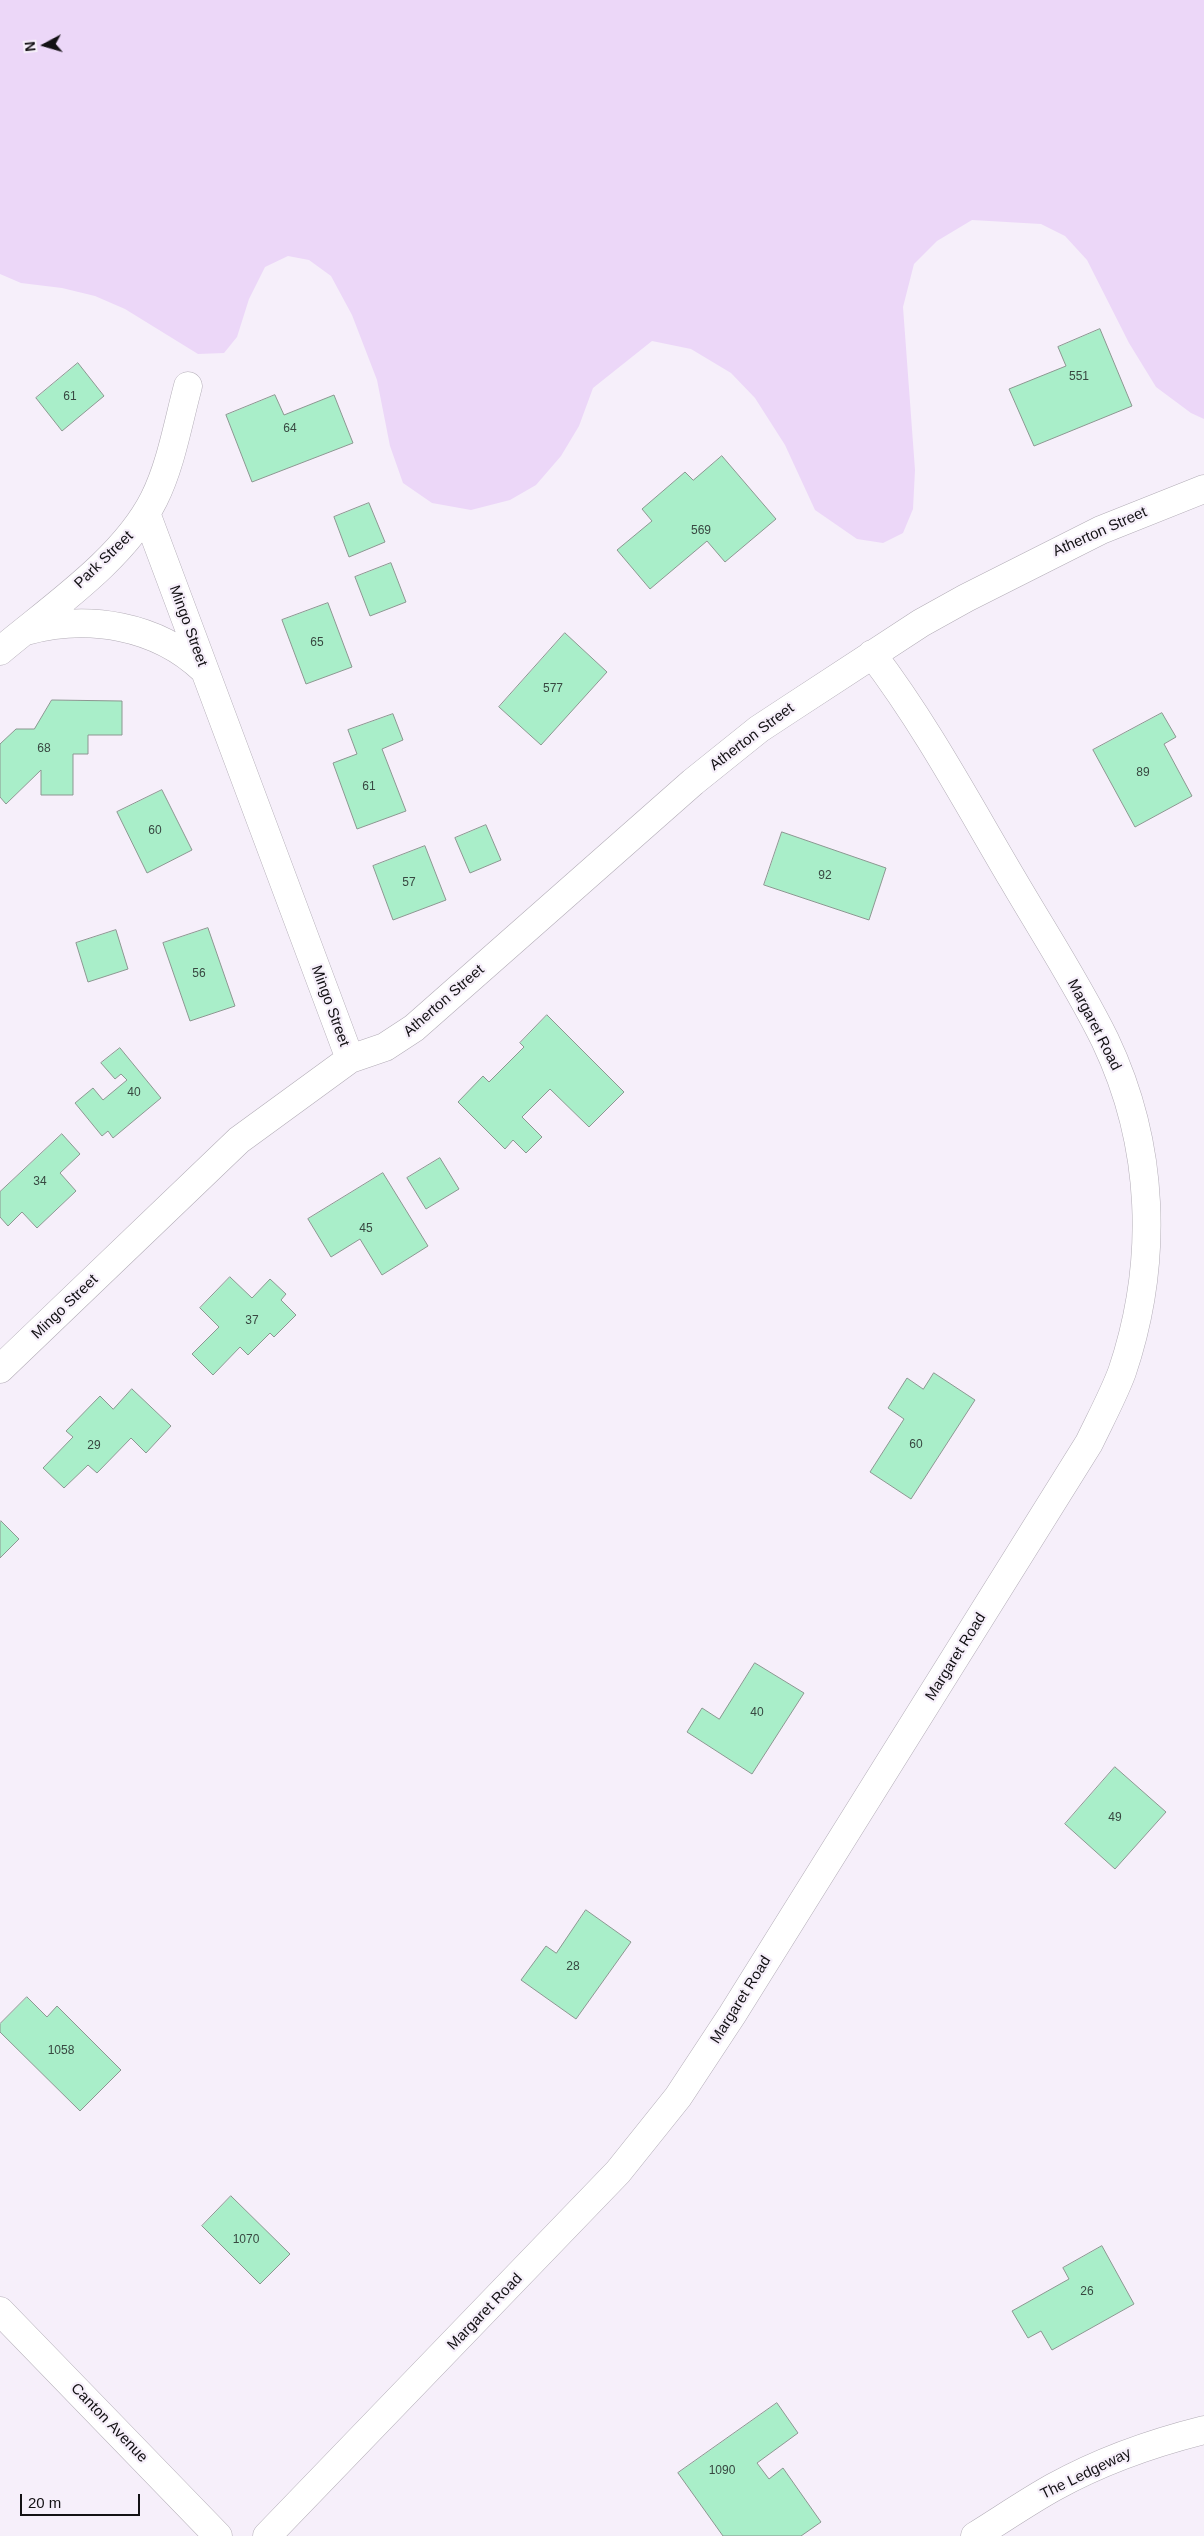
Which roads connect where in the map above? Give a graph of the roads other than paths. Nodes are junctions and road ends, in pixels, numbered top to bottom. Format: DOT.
graph roads {
  1 [pos="188,386"];
  2 [pos="1204,489"];
  3 [pos="146,513"];
  4 [pos="22,632"];
  5 [pos="0,651"];
  6 [pos="872,654"];
  7 [pos="205,671"];
  8 [pos="350,1059"];
  9 [pos="0,1370"];
  10 [pos="0,2311"];
  11 [pos="1204,2430"];
  12 [pos="218,2536"];
  13 [pos="267,2536"];
  14 [pos="975,2536"];
  1 -- 3 [label="street, Park Street"];
  2 -- 6 [label="street, Atherton Street"];
  3 -- 4 [label="street, Park Street"];
  3 -- 7 [label="street, Mingo Street"];
  4 -- 5 [label="street, Park Street"];
  4 -- 7 [label="street"];
  6 -- 8 [label="street, Atherton Street"];
  6 -- 13 [label="street, Margaret Road"];
  7 -- 8 [label="street, Mingo Street"];
  8 -- 9 [label="street, Mingo Street"];
  10 -- 12 [label="street, Canton Avenue"];
  11 -- 14 [label="street, The Ledgeway"];
}
